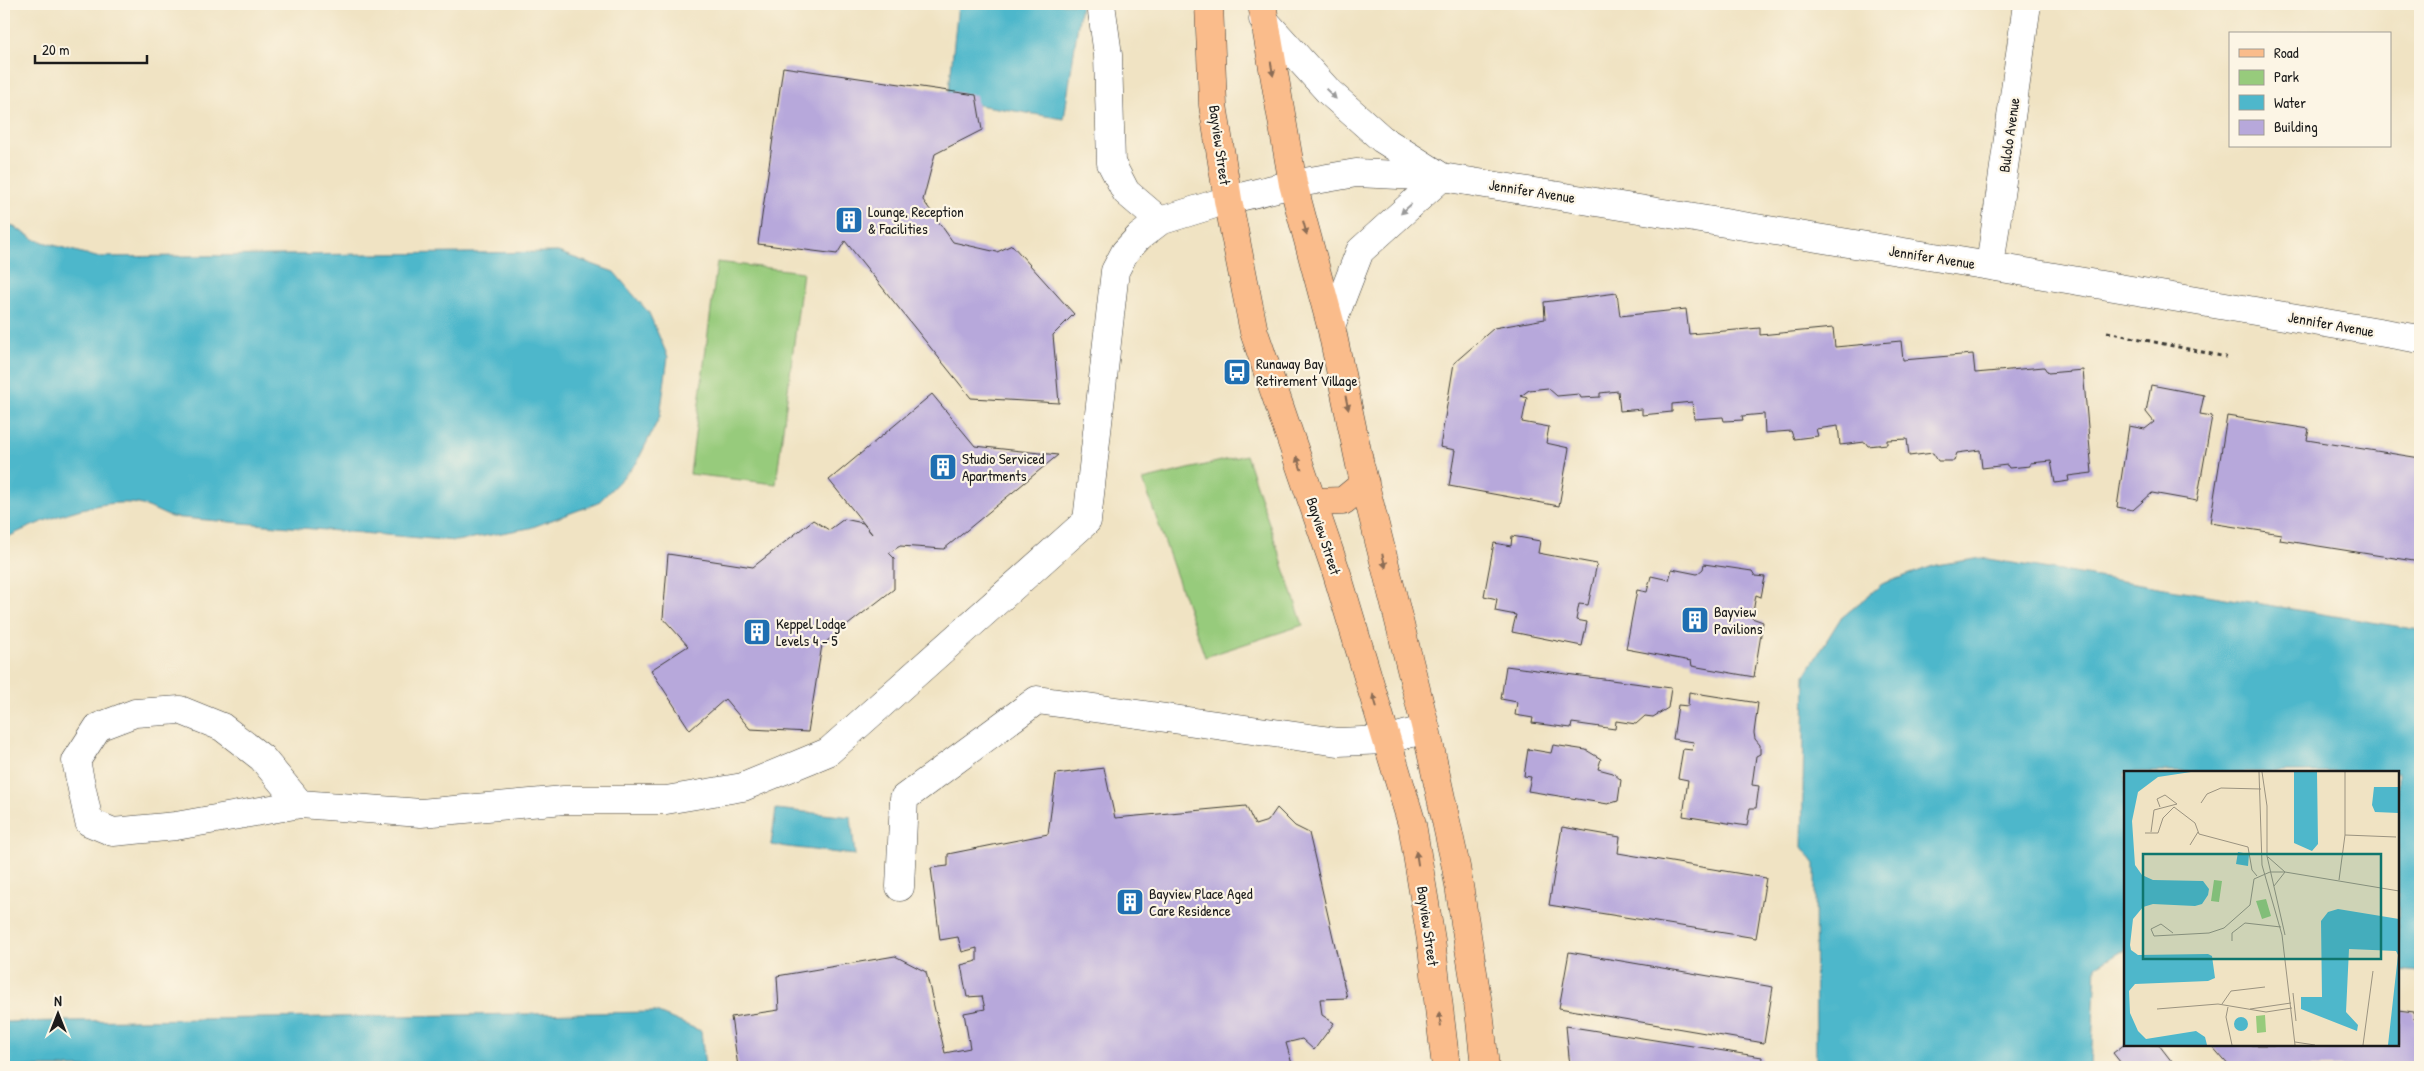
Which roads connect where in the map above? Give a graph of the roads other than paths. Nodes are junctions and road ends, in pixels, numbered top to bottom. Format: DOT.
graph roads {
  1 [pos="1101,4"];
  2 [pos="1209,4"];
  3 [pos="2027,4"];
  4 [pos="1262,11"];
  5 [pos="1442,177"];
  6 [pos="1293,184"];
  7 [pos="1228,200"];
  8 [pos="1160,221"];
  9 [pos="1990,266"];
  10 [pos="1331,326"];
  11 [pos="2420,339"];
  12 [pos="1365,483"];
  13 [pos="1313,502"];
  14 [pos="1426,729"];
  15 [pos="1386,740"];
  16 [pos="300,804"];
  17 [pos="900,887"];
  18 [pos="1446,1067"];
  19 [pos="1485,1067"];
  1 -- 8 [label="street"];
  2 -- 7 [label="main road, Bayview Street"];
  3 -- 9 [label="street, Bulolo Avenue"];
  4 -- 5 [label="street, Jennifer Avenue, one-way"];
  4 -- 6 [label="main road, one-way"];
  5 -- 6 [label="street, Jennifer Avenue"];
  5 -- 9 [label="street, Jennifer Avenue"];
  5 -- 10 [label="street, one-way"];
  6 -- 7 [label="street, Jennifer Avenue"];
  6 -- 10 [label="main road, one-way"];
  7 -- 8 [label="street, Jennifer Avenue"];
  13 -- 7 [label="main road, Bayview Street, one-way"];
  8 -- 16 [label="street"];
  9 -- 11 [label="street, Jennifer Avenue"];
  10 -- 12 [label="main road, one-way"];
  12 -- 13 [label="main road"];
  12 -- 14 [label="main road, one-way"];
  15 -- 13 [label="main road, Bayview Street, one-way"];
  14 -- 15 [label="street"];
  14 -- 19 [label="main road"];
  15 -- 17 [label="street"];
  18 -- 15 [label="main road, Bayview Street, one-way"];
  16 -- 16 [label="street"];
}
